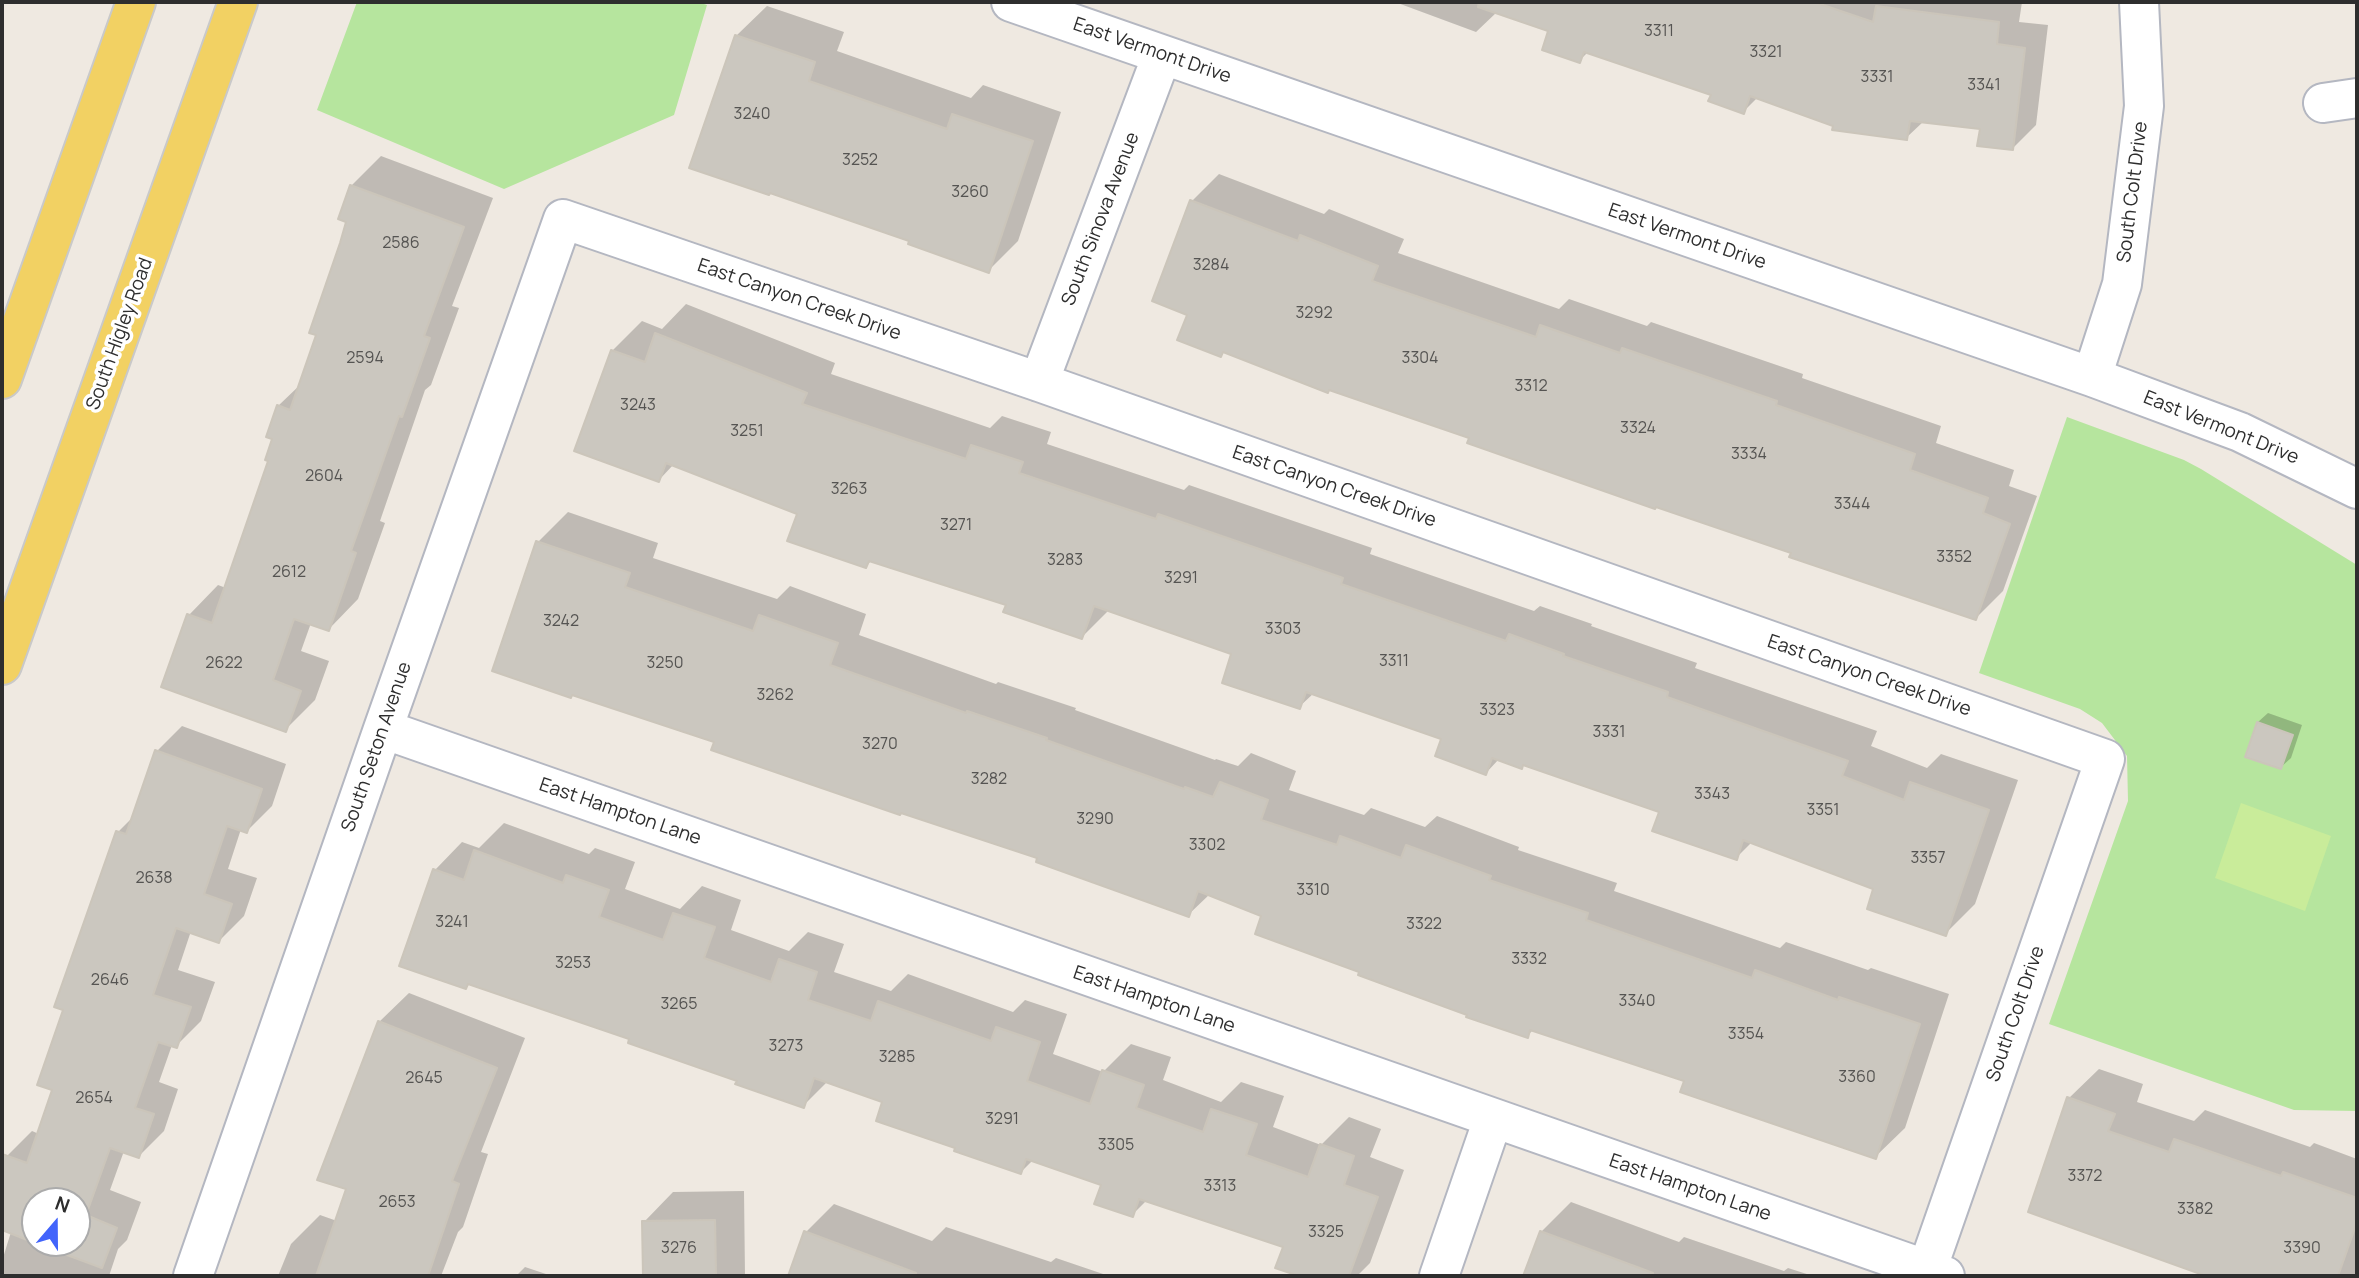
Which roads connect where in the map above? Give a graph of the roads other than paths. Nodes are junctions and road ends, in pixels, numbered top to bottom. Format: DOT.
graph roads {
  1 [pos="136,2"];
  2 [pos="238,2"];
  3 [pos="1011,2"];
  4 [pos="2139,2"];
  5 [pos="1162,55"];
  6 [pos="563,219"];
  7 [pos="2092,377"];
  8 [pos="2,379"];
  9 [pos="1039,382"];
  10 [pos="2357,489"];
  11 [pos="2,665"];
  12 [pos="383,729"];
  13 [pos="2105,759"];
  14 [pos="1493,1119"];
  15 [pos="1936,1273"];
  16 [pos="193,1276"];
  17 [pos="1439,1276"];
  1 -- 8 [label="main road"];
  2 -- 11 [label="main road, South Higley Road"];
  3 -- 5 [label="street, East Vermont Drive"];
  4 -- 7 [label="street, South Colt Drive"];
  5 -- 7 [label="street, East Vermont Drive"];
  5 -- 9 [label="street, South Sinova Avenue"];
  6 -- 9 [label="street, East Canyon Creek Drive"];
  6 -- 12 [label="street, South Seton Avenue"];
  7 -- 10 [label="street, East Vermont Drive"];
  9 -- 13 [label="street, East Canyon Creek Drive"];
  12 -- 14 [label="street, East Hampton Lane"];
  12 -- 16 [label="street, South Seton Avenue"];
  13 -- 15 [label="street, South Colt Drive"];
  14 -- 15 [label="street, East Hampton Lane"];
  14 -- 17 [label="street"];
}
